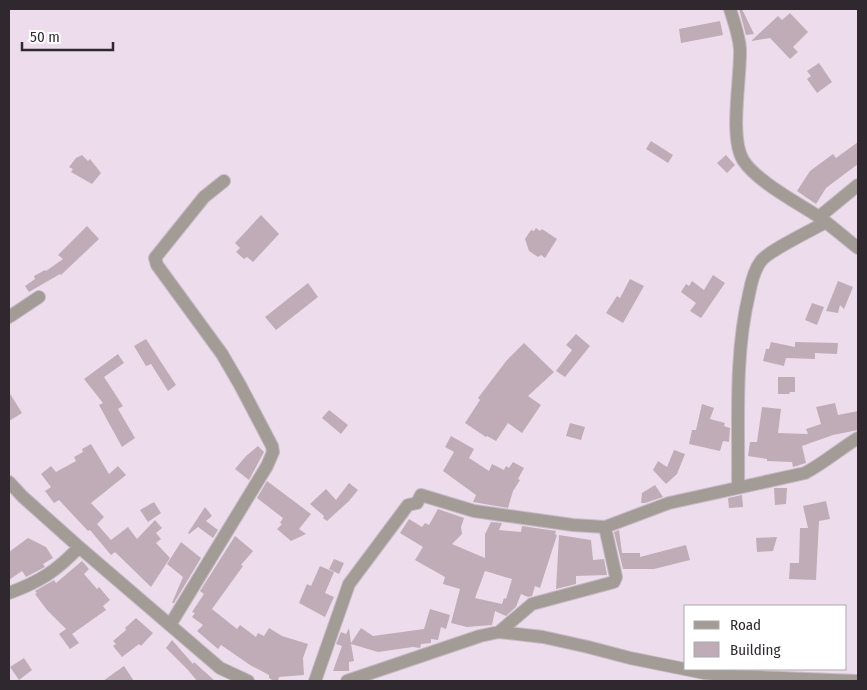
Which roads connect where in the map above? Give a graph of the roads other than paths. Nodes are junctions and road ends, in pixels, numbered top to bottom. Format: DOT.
graph roads {
  1 [pos="730,9"];
  2 [pos="224,181"];
  3 [pos="858,185"];
  4 [pos="822,219"];
  5 [pos="858,248"];
  6 [pos="39,297"];
  7 [pos="9,317"];
  8 [pos="858,438"];
  9 [pos="9,482"];
  10 [pos="738,488"];
  11 [pos="605,527"];
  12 [pos="79,547"];
  13 [pos="9,593"];
  14 [pos="170,625"];
  15 [pos="499,632"];
  16 [pos="684,669"];
  17 [pos="689,670"];
  18 [pos="248,681"];
  19 [pos="315,681"];
  20 [pos="347,681"];
  21 [pos="858,681"];
  1 -- 4 [label="street"];
  2 -- 14 [label="street"];
  3 -- 4 [label="street"];
  4 -- 5 [label="street"];
  4 -- 10 [label="street"];
  6 -- 7 [label="street"];
  8 -- 10 [label="street"];
  9 -- 12 [label="street"];
  10 -- 11 [label="street"];
  11 -- 15 [label="street"];
  11 -- 19 [label="street"];
  12 -- 13 [label="street"];
  12 -- 14 [label="street"];
  14 -- 18 [label="street"];
  15 -- 16 [label="street"];
  15 -- 20 [label="street"];
  17 -- 21 [label="street"];
}
